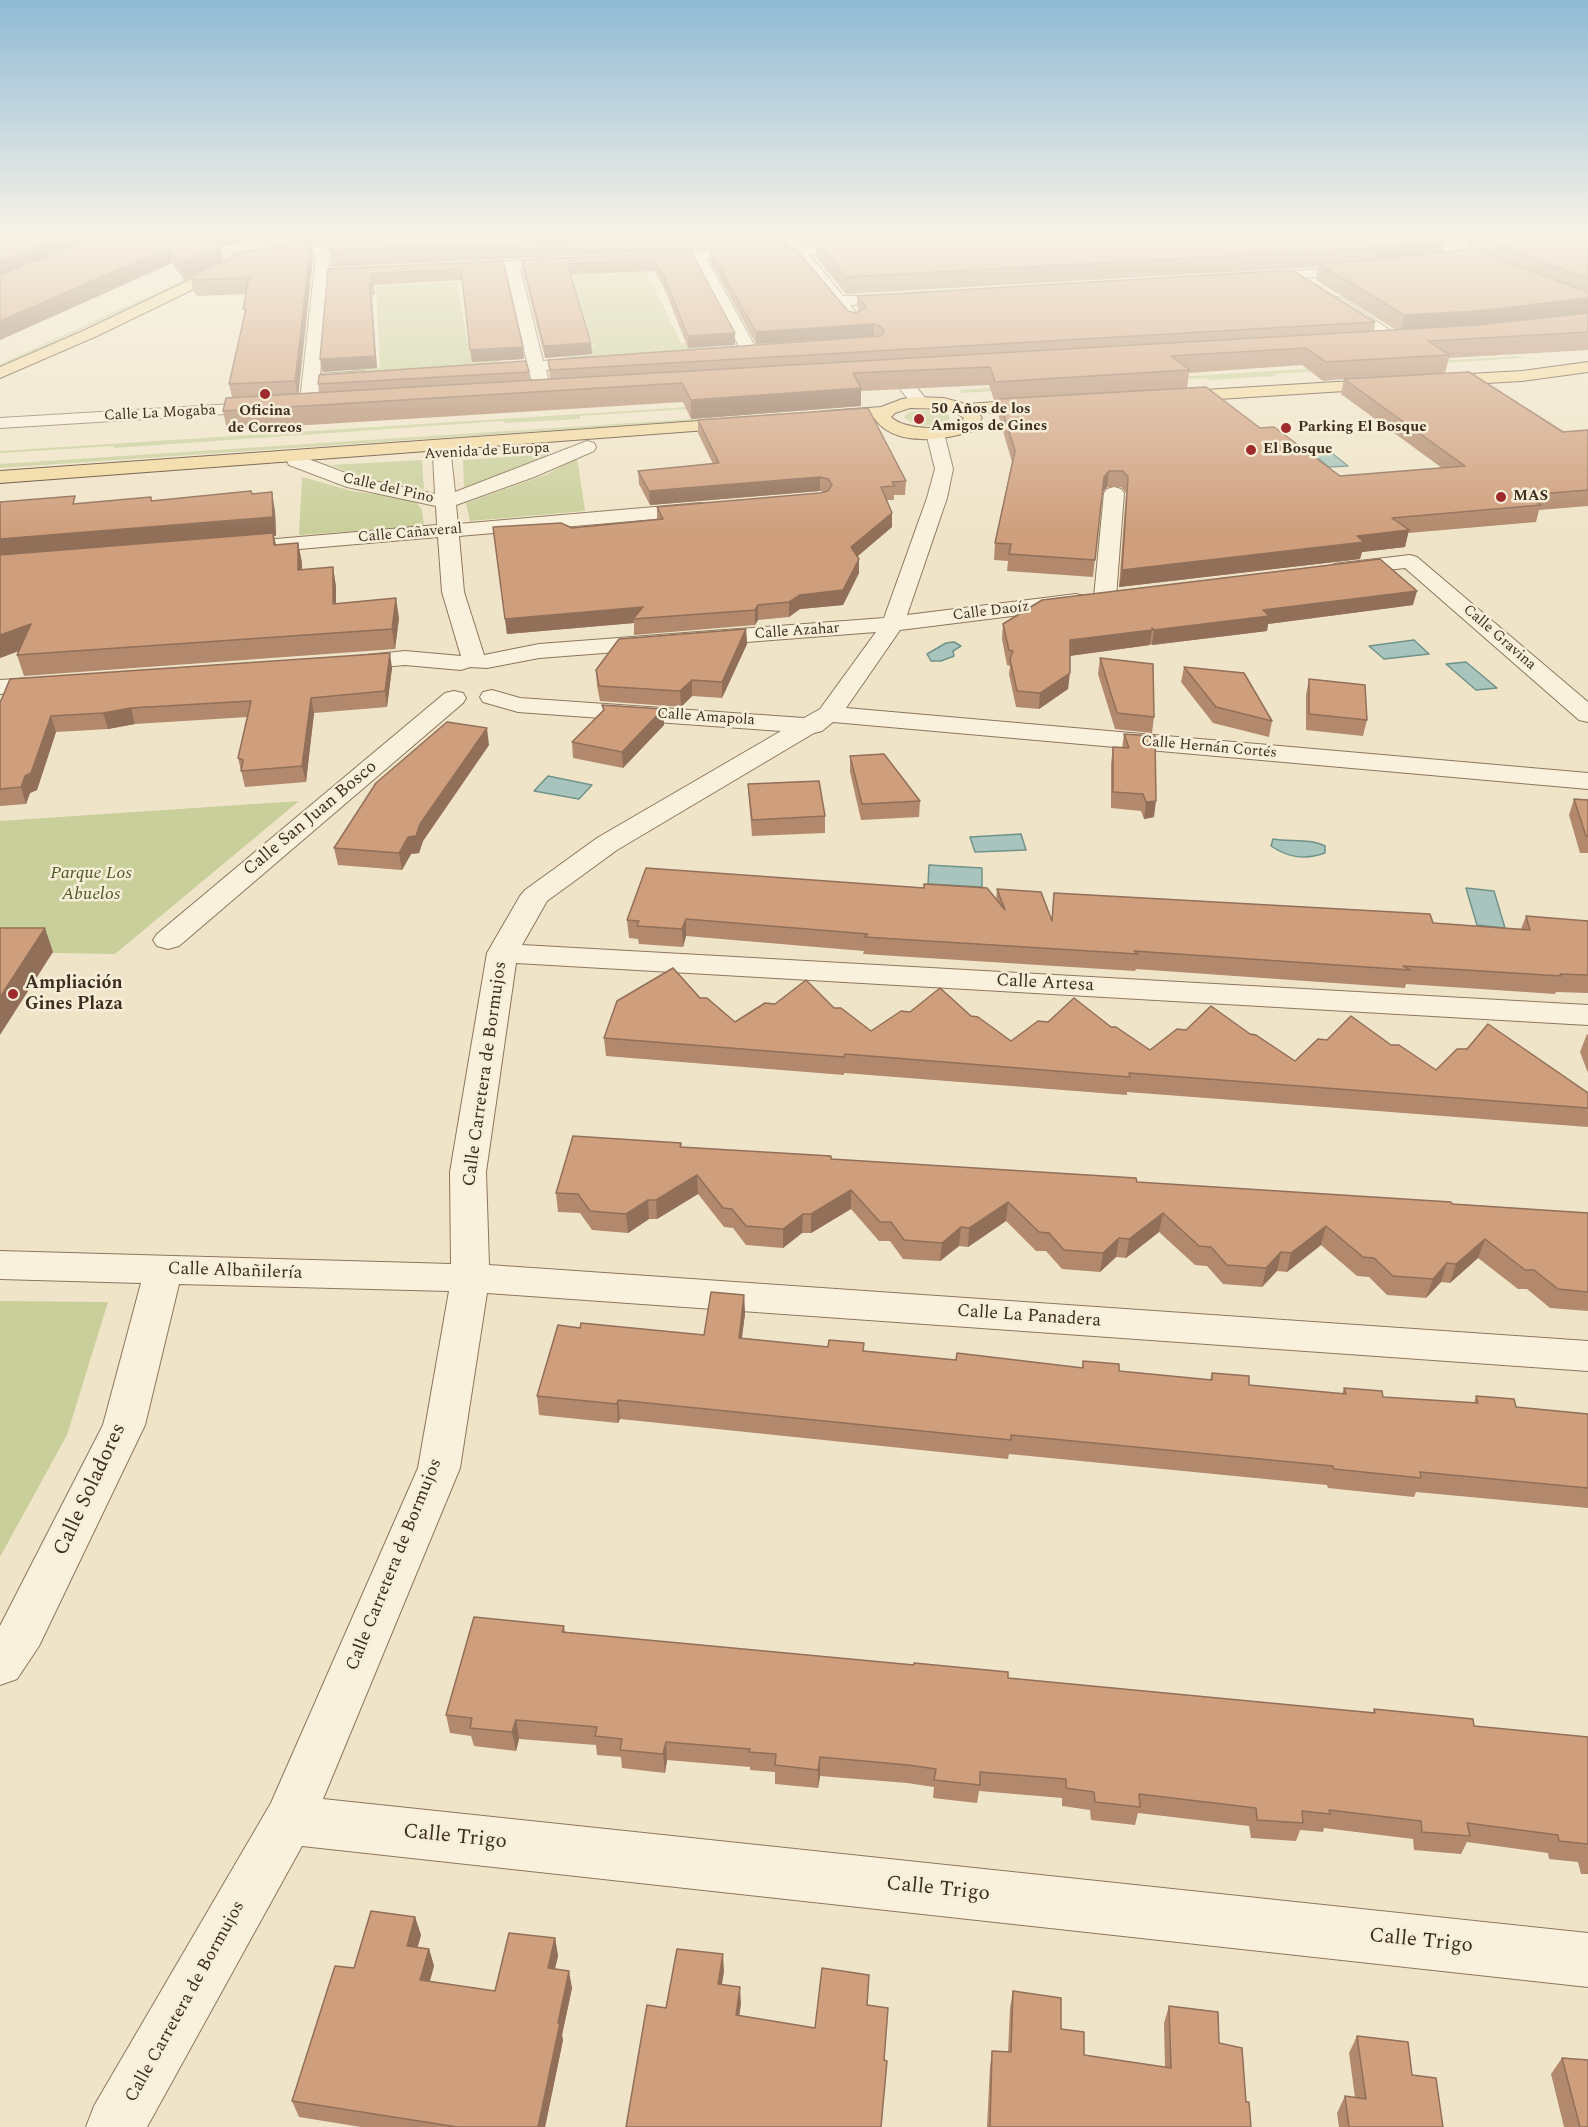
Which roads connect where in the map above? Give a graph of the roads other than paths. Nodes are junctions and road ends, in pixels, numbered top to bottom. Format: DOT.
graph roads {
  1 [pos="56,333"];
  2 [pos="82,333"];
  3 [pos="315,333"];
  4 [pos="529,333"];
  5 [pos="739,333"];
  6 [pos="867,333"];
  7 [pos="1393,333"];
  8 [pos="1373,341"];
  9 [pos="874,343"];
  10 [pos="852,344"];
  11 [pos="748,351"];
  12 [pos="0,359"];
  13 [pos="604,361"];
  14 [pos="537,365"];
  15 [pos="919,368"];
  16 [pos="1588,368"];
  17 [pos="472,370"];
  18 [pos="895,370"];
  19 [pos="872,371"];
  20 [pos="0,373"];
  21 [pos="379,375"];
  22 [pos="311,380"];
  23 [pos="1588,381"];
  24 [pos="909,385"];
  25 [pos="1408,387"];
  26 [pos="542,391"];
  27 [pos="1156,404"];
  28 [pos="1023,406"];
  29 [pos="967,416"];
  30 [pos="928,418"];
  31 [pos="889,420"];
  32 [pos="0,423"];
  33 [pos="814,425"];
  34 [pos="532,438"];
  35 [pos="587,447"];
  36 [pos="334,453"];
  37 [pos="442,454"];
  38 [pos="296,462"];
  39 [pos="79,471"];
  40 [pos="0,477"];
  41 [pos="1114,493"];
  42 [pos="447,502"];
  43 [pos="715,508"];
  44 [pos="448,531"];
  45 [pos="236,548"];
  46 [pos="1326,571"];
  47 [pos="1128,595"];
  48 [pos="1105,597"];
  49 [pos="893,624"];
  50 [pos="474,662"];
  51 [pos="322,664"];
  52 [pos="72,682"];
  53 [pos="0,687"];
  54 [pos="492,697"];
  55 [pos="454,699"];
  56 [pos="1588,715"];
  57 [pos="821,720"];
  58 [pos="1588,781"];
  59 [pos="168,940"];
  60 [pos="502,953"];
  61 [pos="1588,1015"];
  62 [pos="0,1265"];
  63 [pos="163,1270"];
  64 [pos="470,1278"];
  65 [pos="1588,1356"];
  66 [pos="0,1664"];
  67 [pos="289,1820"];
  68 [pos="1588,1960"];
  69 [pos="115,2127"];
  1 -- 12 [label="main road"];
  2 -- 20 [label="main road"];
  3 -- 22 [label="street"];
  4 -- 14 [label="street"];
  5 -- 11 [label="street"];
  6 -- 9 [label="street, Calle Carretera de Bormujos"];
  7 -- 8 [label="street"];
  9 -- 10 [label="street"];
  9 -- 18 [label="street, Calle Carretera de Bormujos"];
  13 -- 14 [label="street"];
  14 -- 17 [label="street"];
  14 -- 26 [label="street"];
  15 -- 18 [label="street"];
  16 -- 25 [label="main road"];
  18 -- 19 [label="street"];
  18 -- 24 [label="street, Calle Carretera de Bormujos"];
  21 -- 22 [label="street"];
  22 -- 32 [label="street, Calle La Mogaba"];
  23 -- 25 [label="main road"];
  24 -- 28 [label="main road"];
  24 -- 30 [label="street, Calle Carretera de Bormujos"];
  25 -- 27 [label="main road"];
  28 -- 29 [label="main road"];
  28 -- 29 [label="main road"];
  29 -- 30 [label="main road"];
  29 -- 30 [label="main road"];
  30 -- 31 [label="main road"];
  30 -- 31 [label="main road"];
  30 -- 49 [label="street, Calle Carretera de Bormujos"];
  31 -- 33 [label="main road"];
  34 -- 35 [label="main road, Avenida de Europa"];
  34 -- 36 [label="main road, Avenida de Europa"];
  34 -- 37 [label="main road"];
  35 -- 37 [label="main road, Avenida de Europa"];
  35 -- 42 [label="street, Calle del Pino"];
  36 -- 37 [label="main road"];
  36 -- 39 [label="main road, Avenida de Europa"];
  37 -- 38 [label="main road, Avenida de Europa"];
  37 -- 42 [label="street, Calle del Pino"];
  38 -- 39 [label="main road, Avenida de Europa"];
  38 -- 42 [label="street, Calle del Pino"];
  39 -- 40 [label="main road, Avenida de Europa"];
  41 -- 48 [label="street"];
  42 -- 44 [label="street, Calle del Pino"];
  43 -- 44 [label="street, Calle Cañaveral"];
  44 -- 45 [label="street, Calle Cañaveral"];
  44 -- 50 [label="street, Calle del Pino"];
  46 -- 56 [label="street, Calle Gravina"];
  47 -- 48 [label="street, Calle Daoíz"];
  48 -- 49 [label="street, Calle Daoíz"];
  49 -- 50 [label="street, Calle Azahar"];
  49 -- 57 [label="street, Calle Carretera de Bormujos"];
  50 -- 51 [label="street"];
  50 -- 54 [label="street"];
  50 -- 55 [label="street"];
  52 -- 53 [label="street"];
  54 -- 55 [label="street"];
  54 -- 57 [label="street, Calle Amapola"];
  55 -- 59 [label="street, Calle San Juan Bosco"];
  57 -- 58 [label="street, Calle Hernán Cortés"];
  57 -- 60 [label="street, Calle Carretera de Bormujos"];
  60 -- 61 [label="street, Calle Artesa"];
  60 -- 64 [label="street, Calle Carretera de Bormujos"];
  62 -- 63 [label="street, Calle Albañilería"];
  63 -- 64 [label="street, Calle Albañilería"];
  63 -- 66 [label="street, Calle Soladores"];
  64 -- 65 [label="street, Calle La Panadera"];
  64 -- 67 [label="street, Calle Carretera de Bormujos"];
  67 -- 68 [label="street, Calle Trigo"];
  67 -- 69 [label="street, Calle Carretera de Bormujos"];
}
